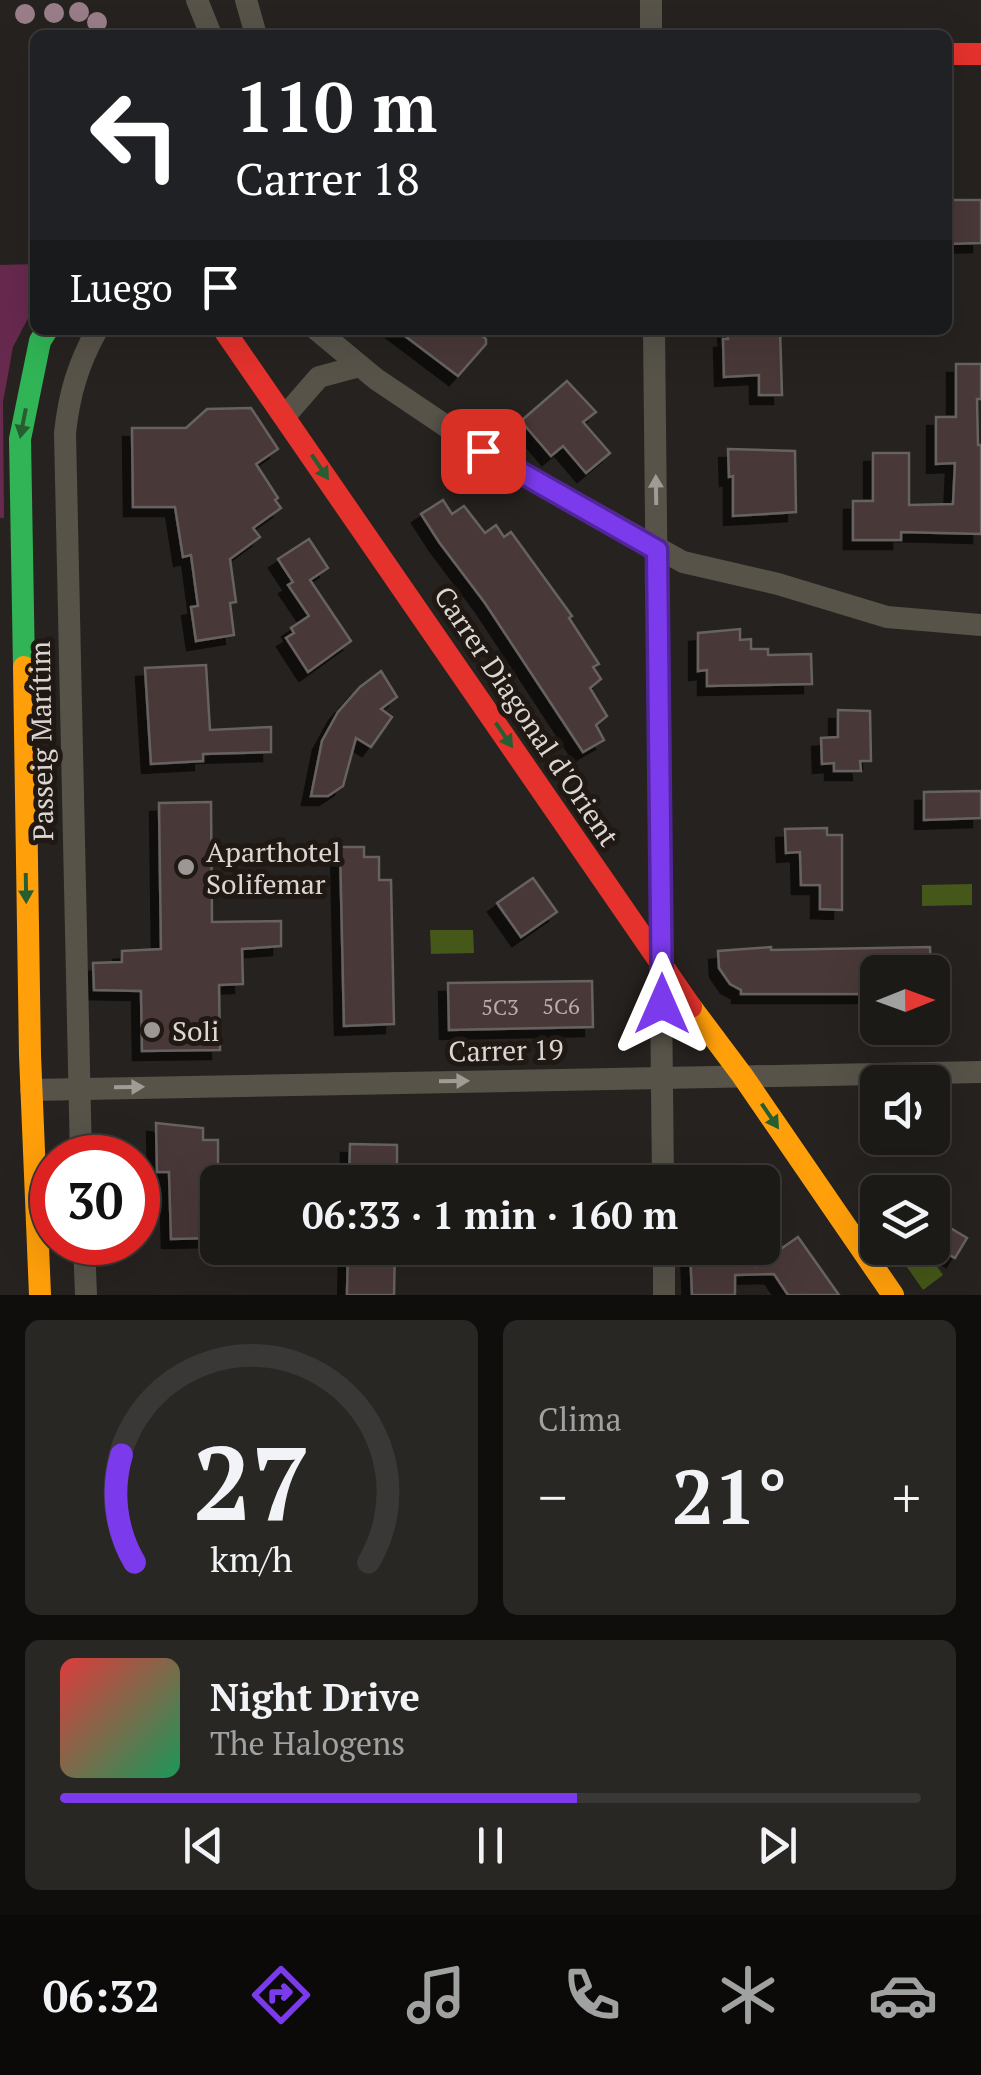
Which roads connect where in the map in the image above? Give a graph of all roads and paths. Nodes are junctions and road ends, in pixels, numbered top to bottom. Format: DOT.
graph roads {
  1 [pos="198,0"];
  2 [pos="246,0"];
  3 [pos="650,0"];
  4 [pos="209,30"];
  5 [pos="255,30"];
  6 [pos="651,30"];
  7 [pos="952,54"];
  8 [pos="981,54"];
  9 [pos="44,335"];
  10 [pos="94,335"];
  11 [pos="228,335"];
  12 [pos="323,335"];
  13 [pos="654,335"];
  14 [pos="360,366"];
  15 [pos="285,416"];
  16 [pos="657,550"];
  17 [pos="981,625"];
  18 [pos="662,968"];
  19 [pos="981,1072"];
  20 [pos="742,1075"];
  21 [pos="662,1078"];
  22 [pos="78,1088"];
  23 [pos="31,1090"];
  24 [pos="80,1135"];
  25 [pos="663,1165"];
  26 [pos="85,1265"];
  27 [pos="664,1265"];
  28 [pos="40,1295"];
  29 [pos="86,1295"];
  30 [pos="664,1295"];
  31 [pos="893,1295"];
  1 -- 4 [label="street"];
  2 -- 5 [label="street"];
  3 -- 6 [label="street"];
  7 -- 8 [label="street"];
  9 -- 23 [label="street, Passeig Marítim, one-way"];
  10 -- 22 [label="street, Passeig Marítim"];
  11 -- 15 [label="street, Carrer Diagonal d'Orient"];
  12 -- 14 [label="street"];
  16 -- 13 [label="street, one-way"];
  14 -- 15 [label="street"];
  14 -- 16 [label="street"];
  15 -- 18 [label="street, Carrer Diagonal d'Orient, one-way"];
  16 -- 17 [label="street"];
  16 -- 18 [label="street"];
  18 -- 20 [label="street, Carrer Diagonal d'Orient"];
  18 -- 21 [label="street"];
  19 -- 20 [label="street, Carrer 19"];
  20 -- 21 [label="street, Carrer 19"];
  20 -- 31 [label="street, Carrer Diagonal d'Orient, one-way"];
  22 -- 21 [label="street, Carrer 19, one-way"];
  21 -- 25 [label="street"];
  22 -- 23 [label="street, Carrer 19"];
  22 -- 24 [label="street, Passeig Marítim"];
  23 -- 28 [label="street, Passeig Marítim"];
  26 -- 29 [label="street"];
  27 -- 30 [label="street"];
}
